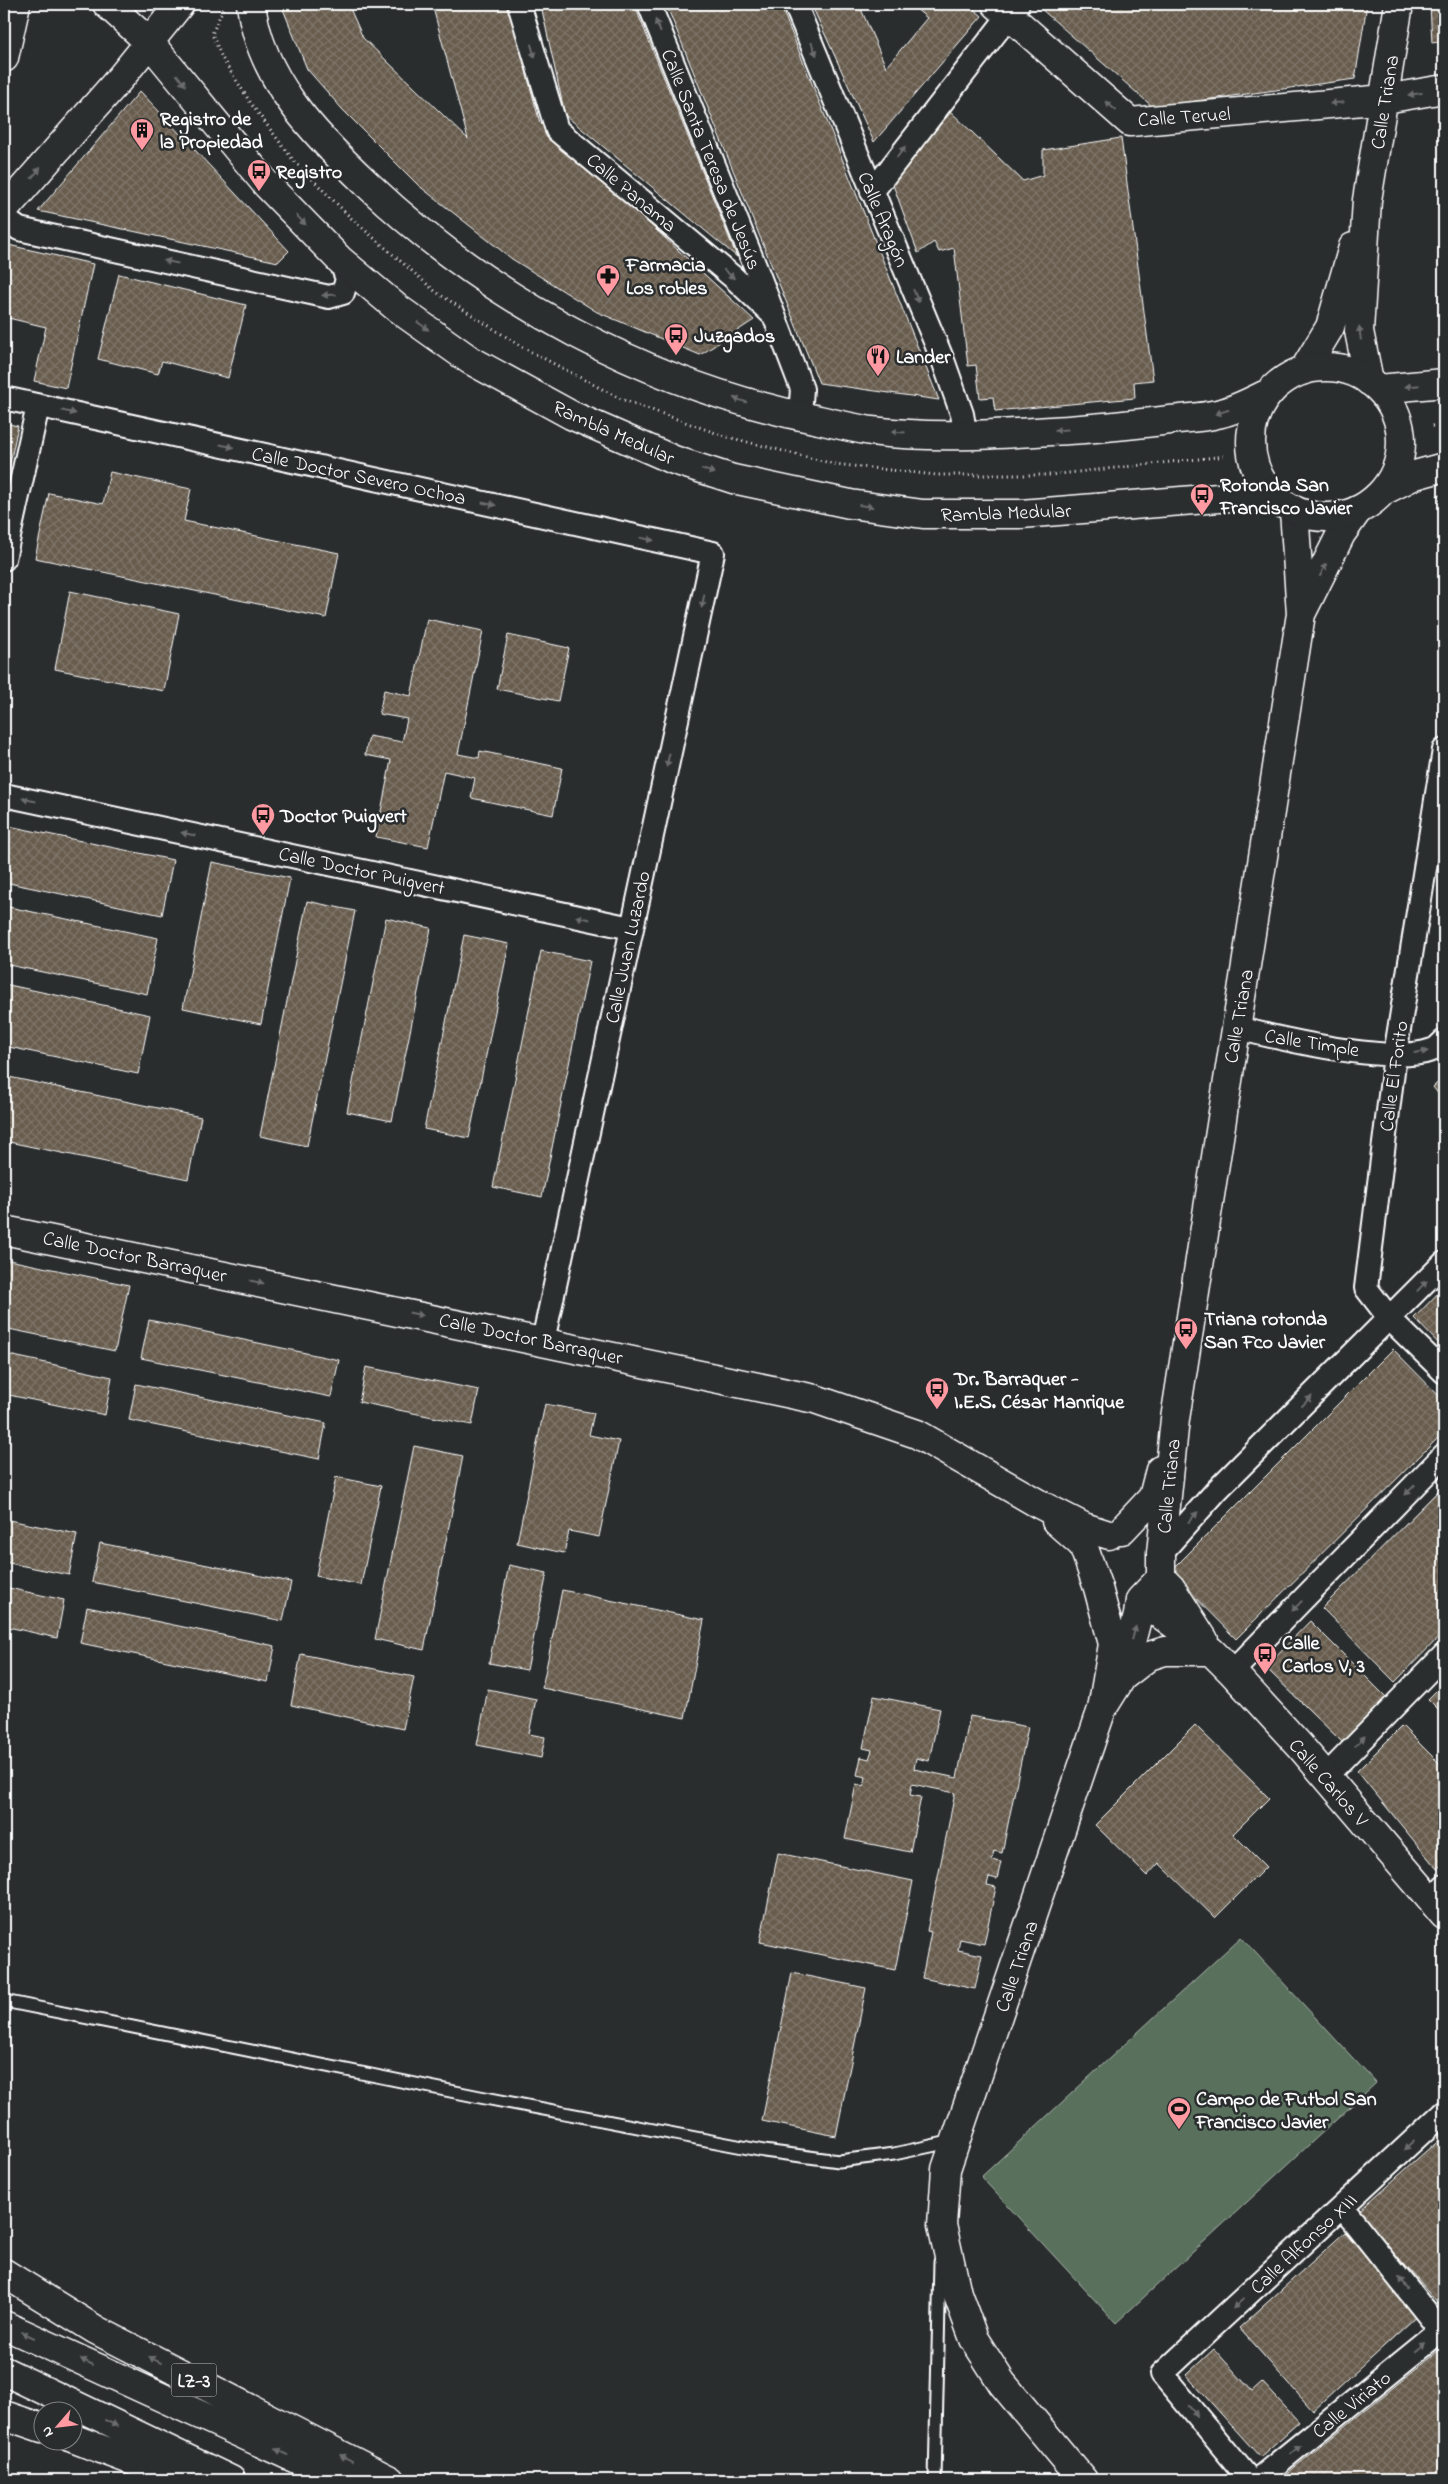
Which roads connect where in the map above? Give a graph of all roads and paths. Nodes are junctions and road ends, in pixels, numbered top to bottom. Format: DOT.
graph roads {
  1 [pos="16,4"];
  2 [pos="107,4"];
  3 [pos="180,4"];
  4 [pos="251,4"];
  5 [pos="520,4"];
  6 [pos="649,4"];
  7 [pos="796,4"];
  8 [pos="1400,4"];
  9 [pos="1007,7"];
  10 [pos="150,43"];
  11 [pos="4,58"];
  12 [pos="1444,89"];
  13 [pos="1385,99"];
  14 [pos="872,192"];
  15 [pos="1367,200"];
  16 [pos="4,210"];
  17 [pos="4,218"];
  18 [pos="340,260"];
  19 [pos="774,315"];
  20 [pos="1304,370"];
  21 [pos="1444,383"];
  22 [pos="1374,385"];
  23 [pos="1267,394"];
  24 [pos="4,398"];
  25 [pos="38,406"];
  26 [pos="795,415"];
  27 [pos="1444,424"];
  28 [pos="1432,426"];
  29 [pos="966,437"];
  30 [pos="1440,477"];
  31 [pos="1383,491"];
  32 [pos="1271,494"];
  33 [pos="1294,510"];
  34 [pos="1358,510"];
  35 [pos="1444,510"];
  36 [pos="713,553"];
  37 [pos="4,559"];
  38 [pos="1301,614"];
  39 [pos="1444,750"];
  40 [pos="4,795"];
  41 [pos="631,928"];
  42 [pos="1237,1028"];
  43 [pos="1444,1041"];
  44 [pos="1395,1055"];
  45 [pos="4,1230"];
  46 [pos="1444,1263"];
  47 [pos="1390,1319"];
  48 [pos="543,1340"];
  49 [pos="1444,1372"];
  50 [pos="1175,1418"];
  51 [pos="1444,1455"];
  52 [pos="1039,1504"];
  53 [pos="1116,1532"];
  54 [pos="1161,1566"];
  55 [pos="1095,1580"];
  56 [pos="1140,1600"];
  57 [pos="1211,1651"];
  58 [pos="1444,1656"];
  59 [pos="1232,1672"];
  60 [pos="1122,1677"];
  61 [pos="1102,1710"];
  62 [pos="1326,1776"];
  63 [pos="1440,1900"];
  64 [pos="4,2000"];
  65 [pos="1444,2112"];
  66 [pos="956,2140"];
  67 [pos="1342,2207"];
  68 [pos="942,2225"];
  69 [pos="4,2273"];
  70 [pos="4,2325"];
  71 [pos="1443,2331"];
  72 [pos="4,2371"];
  73 [pos="4,2415"];
  74 [pos="32,2425"];
  75 [pos="82,2442"];
  76 [pos="183,2480"];
  77 [pos="231,2480"];
  78 [pos="342,2480"];
  79 [pos="390,2480"];
  80 [pos="935,2480"];
  81 [pos="1082,2480"];
  82 [pos="1250,2480"];
  83 [pos="1257,2480"];
  1 -- 11 [label="main road"];
  2 -- 10 [label="main road, Rambla Medular"];
  3 -- 10 [label="main road"];
  26 -- 4 [label="main road, one-way"];
  5 -- 19 [label="street, Calle Panama, one-way"];
  19 -- 6 [label="street, Calle Santa Teresa de Jesús, one-way"];
  7 -- 14 [label="street, Calle Aragón, one-way"];
  8 -- 13 [label="main road, Calle Triana"];
  13 -- 9 [label="main road, Calle Teruel, one-way"];
  14 -- 9 [label="street, one-way"];
  16 -- 10 [label="main road, one-way"];
  10 -- 18 [label="main road, Rambla Medular, one-way"];
  12 -- 13 [label="main road, Calle Teruel, one-way"];
  13 -- 15 [label="main road, Calle Triana"];
  14 -- 29 [label="street, Calle Aragón, one-way"];
  15 -- 20 [label="main road, Calle Triana"];
  22 -- 15 [label="main road, Calle Triana, one-way"];
  18 -- 17 [label="street, one-way"];
  18 -- 32 [label="main road, Rambla Medular, one-way"];
  19 -- 26 [label="street, Calle Santa Teresa de Jesús"];
  20 -- 22 [label="main road"];
  20 -- 23 [label="main road"];
  21 -- 22 [label="main road, one-way"];
  22 -- 31 [label="main road"];
  23 -- 29 [label="main road, one-way"];
  23 -- 32 [label="main road"];
  24 -- 25 [label="street, Calle Doctor Severo Ochoa"];
  25 -- 36 [label="street, Calle Doctor Severo Ochoa, one-way"];
  25 -- 37 [label="street"];
  29 -- 26 [label="main road, one-way"];
  27 -- 28 [label="path"];
  30 -- 31 [label="main road"];
  30 -- 35 [label="path"];
  31 -- 34 [label="main road"];
  32 -- 33 [label="main road"];
  33 -- 34 [label="main road"];
  33 -- 38 [label="main road, Calle Triana"];
  38 -- 34 [label="main road, Calle Triana, one-way"];
  36 -- 41 [label="street, Calle Juan Luzardo, one-way"];
  38 -- 42 [label="main road, Calle Triana"];
  39 -- 44 [label="street, Calle El Forito"];
  41 -- 40 [label="street, Calle Doctor Puigvert, one-way"];
  41 -- 48 [label="street, Calle Juan Luzardo"];
  42 -- 44 [label="street, Calle Timple"];
  42 -- 50 [label="main road, Calle Triana"];
  44 -- 43 [label="street, Calle Timple, one-way"];
  44 -- 47 [label="street, Calle El Forito"];
  45 -- 48 [label="main road, Calle Doctor Barraquer, one-way"];
  47 -- 46 [label="street, one-way"];
  47 -- 49 [label="street, Calle El Forito"];
  54 -- 47 [label="street, one-way"];
  48 -- 52 [label="main road, Calle Doctor Barraquer"];
  50 -- 53 [label="main road, Calle Triana"];
  50 -- 54 [label="main road, Calle Triana"];
  51 -- 59 [label="street, one-way"];
  52 -- 53 [label="main road, Calle Doctor Barraquer"];
  52 -- 55 [label="main road, Calle Doctor Barraquer"];
  53 -- 54 [label="main road"];
  53 -- 55 [label="main road"];
  54 -- 56 [label="main road"];
  54 -- 57 [label="main road, Calle Carlos V"];
  55 -- 56 [label="main road"];
  55 -- 61 [label="main road, Calle Doctor Barraquer"];
  56 -- 57 [label="main road, Calle Carlos V"];
  60 -- 56 [label="main road, one-way"];
  57 -- 59 [label="main road, Calle Carlos V"];
  57 -- 60 [label="main road"];
  62 -- 58 [label="street, one-way"];
  59 -- 62 [label="main road, Calle Carlos V"];
  60 -- 61 [label="main road"];
  61 -- 66 [label="main road, Calle Triana"];
  62 -- 63 [label="main road, Calle Carlos V"];
  64 -- 66 [label="lane"];
  65 -- 67 [label="street, Calle Alfonso XIII, one-way"];
  66 -- 68 [label="main road, Calle Triana"];
  71 -- 67 [label="street, one-way"];
  67 -- 82 [label="street, Calle Alfonso XIII, one-way"];
  68 -- 80 [label="lane"];
  68 -- 81 [label="main road, Calle Triana"];
  79 -- 69 [label="main road, LZ-3, one-way"];
  78 -- 70 [label="main road, LZ-3, one-way"];
  83 -- 71 [label="street, Calle Viriato, one-way"];
  72 -- 77 [label="main road, one-way"];
  73 -- 74 [label="main road"];
  75 -- 76 [label="main road"];
}
